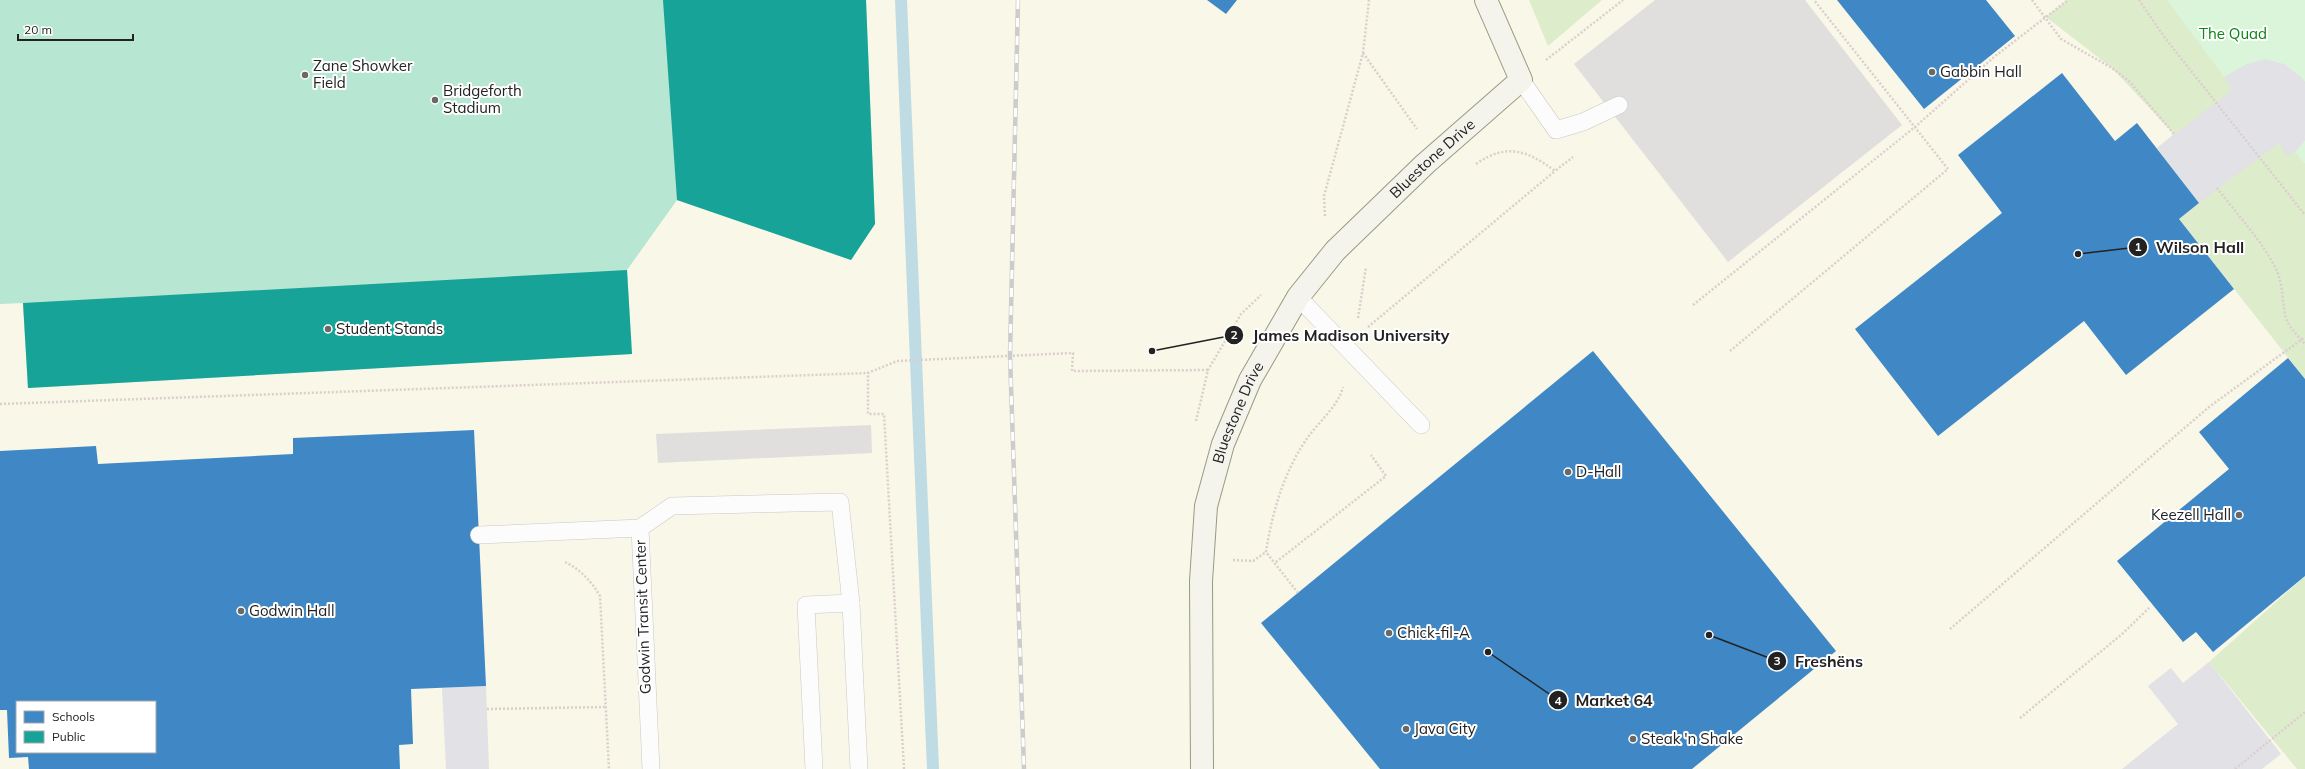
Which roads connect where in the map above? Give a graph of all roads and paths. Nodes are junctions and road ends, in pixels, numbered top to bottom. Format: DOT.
graph roads {
  1 [pos="1486,0"];
  2 [pos="1623,0"];
  3 [pos="1814,0"];
  4 [pos="2032,0"];
  5 [pos="2068,0"];
  6 [pos="2138,0"];
  7 [pos="2046,17"];
  8 [pos="1363,53"];
  9 [pos="1521,80"];
  10 [pos="1619,105"];
  11 [pos="1915,127"];
  12 [pos="1417,131"];
  13 [pos="2174,134"];
  14 [pos="1575,155"];
  15 [pos="1472,168"];
  16 [pos="1555,171"];
  17 [pos="2217,188"];
  18 [pos="2305,215"];
  19 [pos="1330,217"];
  20 [pos="1325,222"];
  21 [pos="1366,264"];
  22 [pos="1298,297"];
  23 [pos="1694,305"];
  24 [pos="2305,337"];
  25 [pos="2301,340"];
  26 [pos="2305,344"];
  27 [pos="1353,345"];
  28 [pos="1730,351"];
  29 [pos="1208,370"];
  30 [pos="868,373"];
  31 [pos="0,404"];
  32 [pos="1421,425"];
  33 [pos="1371,455"];
  34 [pos="640,528"];
  35 [pos="479,535"];
  36 [pos="1266,552"];
  37 [pos="1230,560"];
  38 [pos="564,562"];
  39 [pos="1276,562"];
  40 [pos="1298,593"];
  41 [pos="851,603"];
  42 [pos="2149,608"];
  43 [pos="1950,629"];
  44 [pos="606,706"];
  45 [pos="487,709"];
  46 [pos="2305,712"];
  47 [pos="2020,718"];
  48 [pos="609,769"];
  49 [pos="651,769"];
  50 [pos="814,769"];
  51 [pos="859,769"];
  52 [pos="904,769"];
  53 [pos="1202,769"];
  54 [pos="2236,769"];
  1 -- 9 [label="street"];
  2 -- 9 [label="path"];
  3 -- 11 [label="path"];
  4 -- 7 [label="path"];
  5 -- 7 [label="path"];
  6 -- 18 [label="path"];
  7 -- 11 [label="path"];
  7 -- 13 [label="path"];
  8 -- 12 [label="path"];
  9 -- 10 [label="lane"];
  9 -- 22 [label="street, Bluestone Drive"];
  11 -- 23 [label="path"];
  11 -- 28 [label="path"];
  14 -- 16 [label="path"];
  15 -- 16 [label="path"];
  16 -- 27 [label="path"];
  17 -- 25 [label="path"];
  19 -- 20 [label="path"];
  21 -- 27 [label="path"];
  22 -- 27 [label="lane"];
  22 -- 53 [label="street, Bluestone Drive"];
  24 -- 25 [label="path"];
  25 -- 26 [label="path"];
  25 -- 43 [label="path"];
  27 -- 32 [label="lane"];
  27 -- 36 [label="path"];
  29 -- 30 [label="path"];
  30 -- 31 [label="path"];
  30 -- 52 [label="path"];
  33 -- 39 [label="path"];
  34 -- 35 [label="lane"];
  34 -- 41 [label="lane, Godwin Transit Center"];
  34 -- 49 [label="lane, Godwin Transit Center"];
  36 -- 37 [label="path"];
  36 -- 39 [label="path"];
  38 -- 44 [label="path"];
  39 -- 40 [label="path"];
  41 -- 50 [label="lane"];
  41 -- 51 [label="lane"];
  42 -- 47 [label="path"];
  44 -- 45 [label="path"];
  44 -- 48 [label="path"];
  46 -- 54 [label="path"];
}
